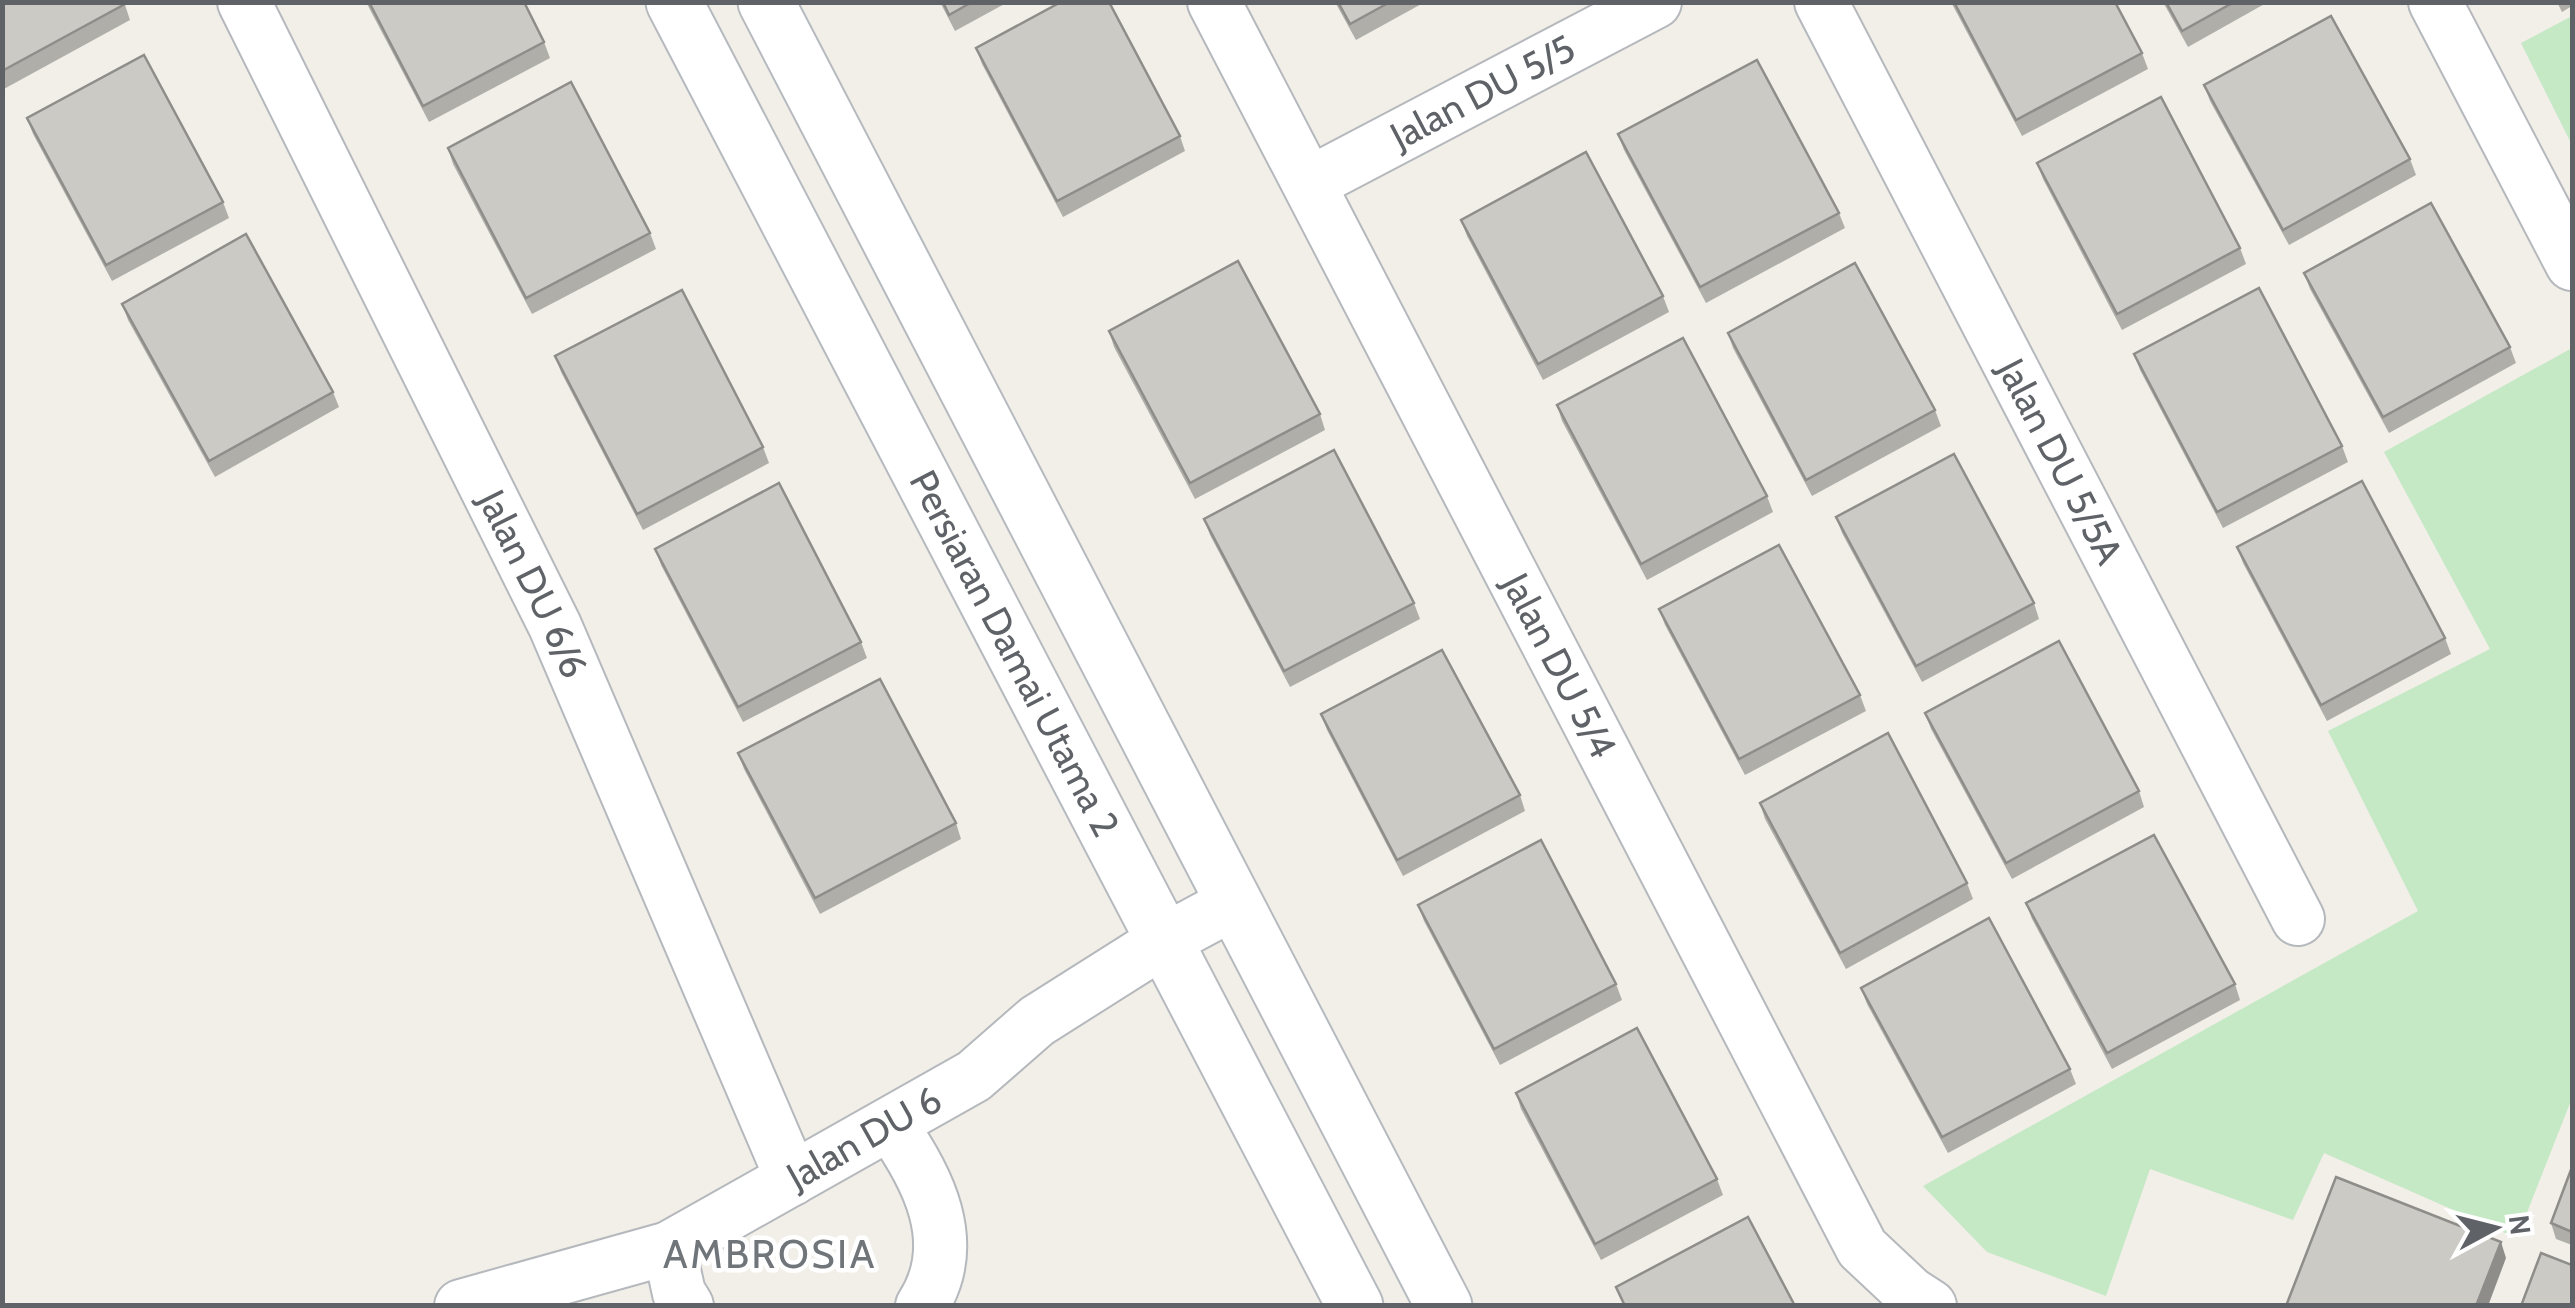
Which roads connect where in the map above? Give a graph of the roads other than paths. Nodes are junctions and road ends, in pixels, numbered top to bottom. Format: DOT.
graph roads {
  1 [pos="244,2"];
  2 [pos="674,2"];
  3 [pos="766,2"];
  4 [pos="1214,2"];
  5 [pos="1656,2"];
  6 [pos="1821,2"];
  7 [pos="2434,2"];
  8 [pos="1310,183"];
  9 [pos="2572,264"];
  10 [pos="1234,903"];
  11 [pos="2298,919"];
  12 [pos="1164,940"];
  13 [pos="890,1124"];
  14 [pos="792,1178"];
  15 [pos="669,1248"];
  16 [pos="460,1306"];
  17 [pos="687,1306"];
  18 [pos="922,1306"];
  19 [pos="1356,1306"];
  20 [pos="1444,1306"];
  21 [pos="1930,1306"];
  1 -- 14 [label="street, Jalan DU 6/6"];
  2 -- 12 [label="street, Persiaran Damai Utama 2"];
  3 -- 10 [label="street, Persiaran Damai Utama 2"];
  4 -- 8 [label="street, Jalan DU 5/4"];
  5 -- 8 [label="street, Jalan DU 5/5"];
  6 -- 11 [label="street, Jalan DU 5/5A"];
  7 -- 9 [label="street"];
  8 -- 21 [label="street, Jalan DU 5/4"];
  10 -- 12 [label="street, Jalan DU 6"];
  10 -- 20 [label="street, Persiaran Damai Utama 2"];
  12 -- 13 [label="street, Jalan DU 6"];
  12 -- 19 [label="street, Persiaran Damai Utama 2"];
  13 -- 14 [label="street, Jalan DU 6"];
  13 -- 18 [label="street"];
  14 -- 15 [label="street, Jalan DU 6"];
  15 -- 16 [label="street, Jalan DU 6"];
  15 -- 17 [label="street"];
}
